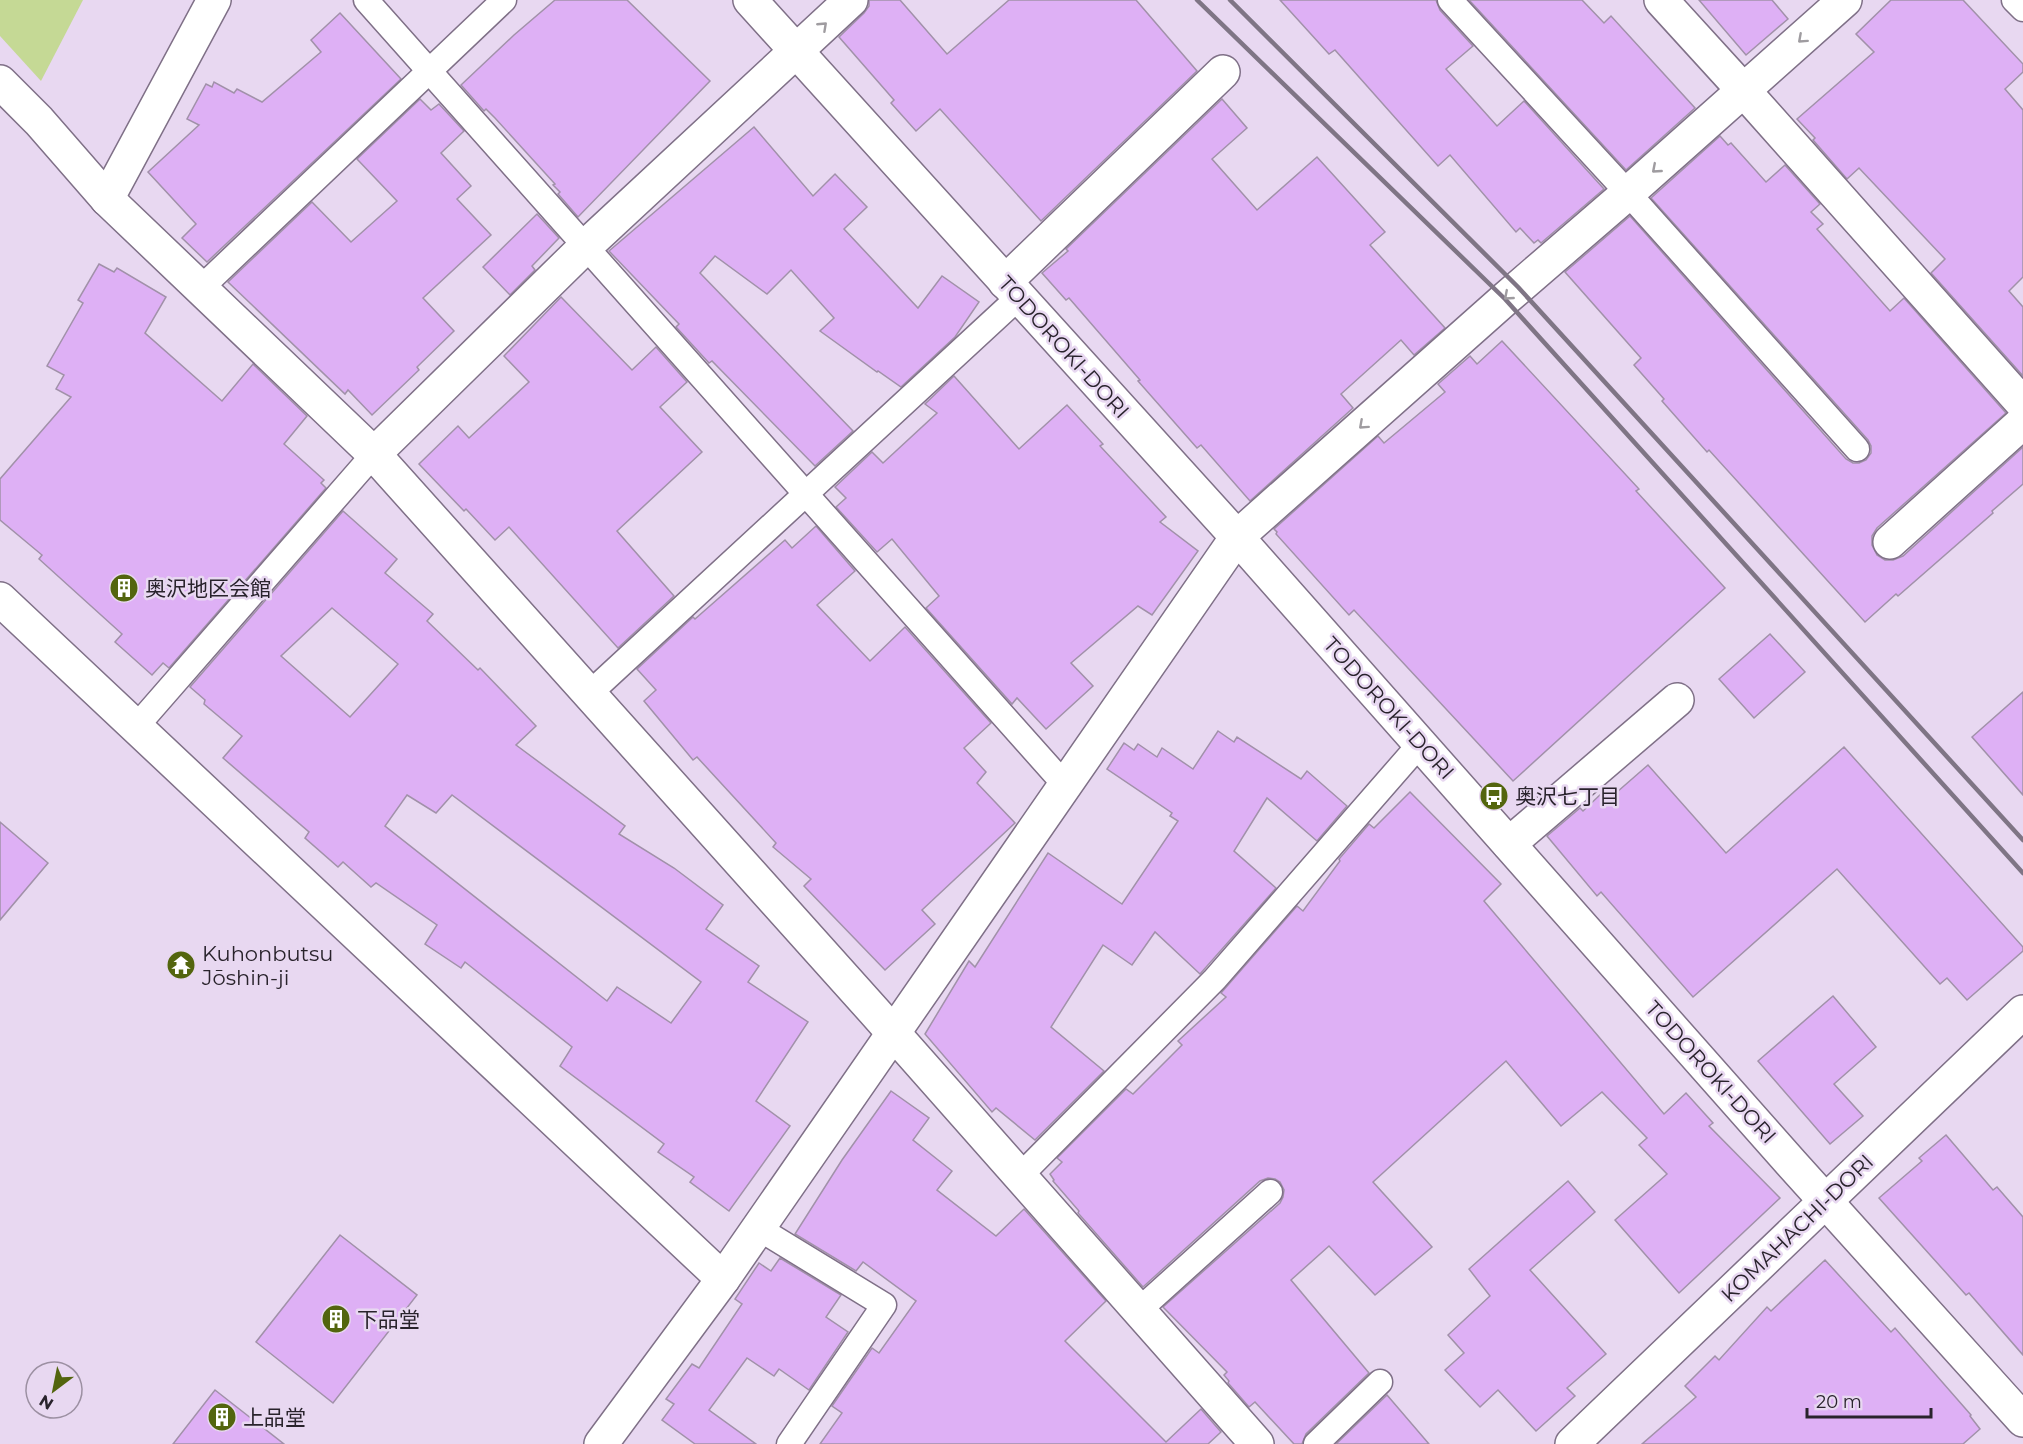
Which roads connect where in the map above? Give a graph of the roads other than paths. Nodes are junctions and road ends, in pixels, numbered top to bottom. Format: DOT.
graph roads {
  1 [pos="214,0"];
  2 [pos="366,0"];
  3 [pos="504,0"];
  4 [pos="750,0"];
  5 [pos="851,0"];
  6 [pos="1450,0"];
  7 [pos="1661,0"];
  8 [pos="1845,0"];
  9 [pos="2014,0"];
  10 [pos="2023,9"];
  11 [pos="796,52"];
  12 [pos="428,70"];
  13 [pos="1223,72"];
  14 [pos="0,82"];
  15 [pos="1744,91"];
  16 [pos="1628,193"];
  17 [pos="106,200"];
  18 [pos="586,246"];
  19 [pos="201,288"];
  20 [pos="1012,290"];
  21 [pos="2023,404"];
  22 [pos="2023,422"];
  23 [pos="1857,449"];
  24 [pos="374,454"];
  25 [pos="806,494"];
  26 [pos="1237,537"];
  27 [pos="1890,542"];
  28 [pos="0,599"];
  29 [pos="589,694"];
  30 [pos="1677,700"];
  31 [pos="135,728"];
  32 [pos="1420,744"];
  33 [pos="1065,784"];
  34 [pos="1509,844"];
  35 [pos="2023,1012"];
  36 [pos="892,1033"];
  37 [pos="1020,1176"];
  38 [pos="1270,1192"];
  39 [pos="1825,1200"];
  40 [pos="759,1228"];
  41 [pos="723,1279"];
  42 [pos="1138,1311"];
  43 [pos="1380,1382"];
  44 [pos="2023,1420"];
  45 [pos="601,1444"];
  46 [pos="789,1444"];
  47 [pos="1257,1444"];
  48 [pos="1316,1444"];
  49 [pos="1572,1444"];
  1 -- 17 [label="street"];
  2 -- 12 [label="lane"];
  3 -- 12 [label="lane"];
  4 -- 11 [label="street, TODOROKI-DORI"];
  11 -- 5 [label="street, one-way"];
  6 -- 16 [label="lane"];
  7 -- 15 [label="street"];
  8 -- 15 [label="street, one-way"];
  9 -- 10 [label="lane"];
  11 -- 18 [label="street"];
  11 -- 20 [label="street, TODOROKI-DORI"];
  12 -- 18 [label="lane"];
  12 -- 19 [label="lane"];
  13 -- 20 [label="street"];
  14 -- 17 [label="street"];
  15 -- 16 [label="street, one-way"];
  15 -- 21 [label="street"];
  16 -- 23 [label="lane"];
  16 -- 26 [label="street, one-way"];
  17 -- 19 [label="street"];
  18 -- 24 [label="street"];
  18 -- 25 [label="lane"];
  19 -- 24 [label="street"];
  20 -- 25 [label="lane"];
  20 -- 26 [label="street, TODOROKI-DORI"];
  22 -- 27 [label="street"];
  24 -- 29 [label="street"];
  24 -- 31 [label="lane"];
  25 -- 29 [label="lane"];
  25 -- 33 [label="lane"];
  26 -- 32 [label="street, TODOROKI-DORI"];
  26 -- 33 [label="street"];
  28 -- 31 [label="street"];
  29 -- 36 [label="street"];
  30 -- 34 [label="street"];
  31 -- 41 [label="street"];
  32 -- 34 [label="street, TODOROKI-DORI"];
  32 -- 37 [label="lane"];
  33 -- 36 [label="street"];
  34 -- 39 [label="street, TODOROKI-DORI"];
  35 -- 39 [label="street, KOMAHACHI-DORI"];
  36 -- 37 [label="street"];
  36 -- 40 [label="street"];
  37 -- 42 [label="street"];
  38 -- 42 [label="lane"];
  39 -- 44 [label="street, TODOROKI-DORI"];
  39 -- 49 [label="street, KOMAHACHI-DORI"];
  40 -- 41 [label="street"];
  40 -- 46 [label="lane"];
  41 -- 45 [label="street"];
  42 -- 47 [label="street"];
  43 -- 48 [label="lane"];
}
